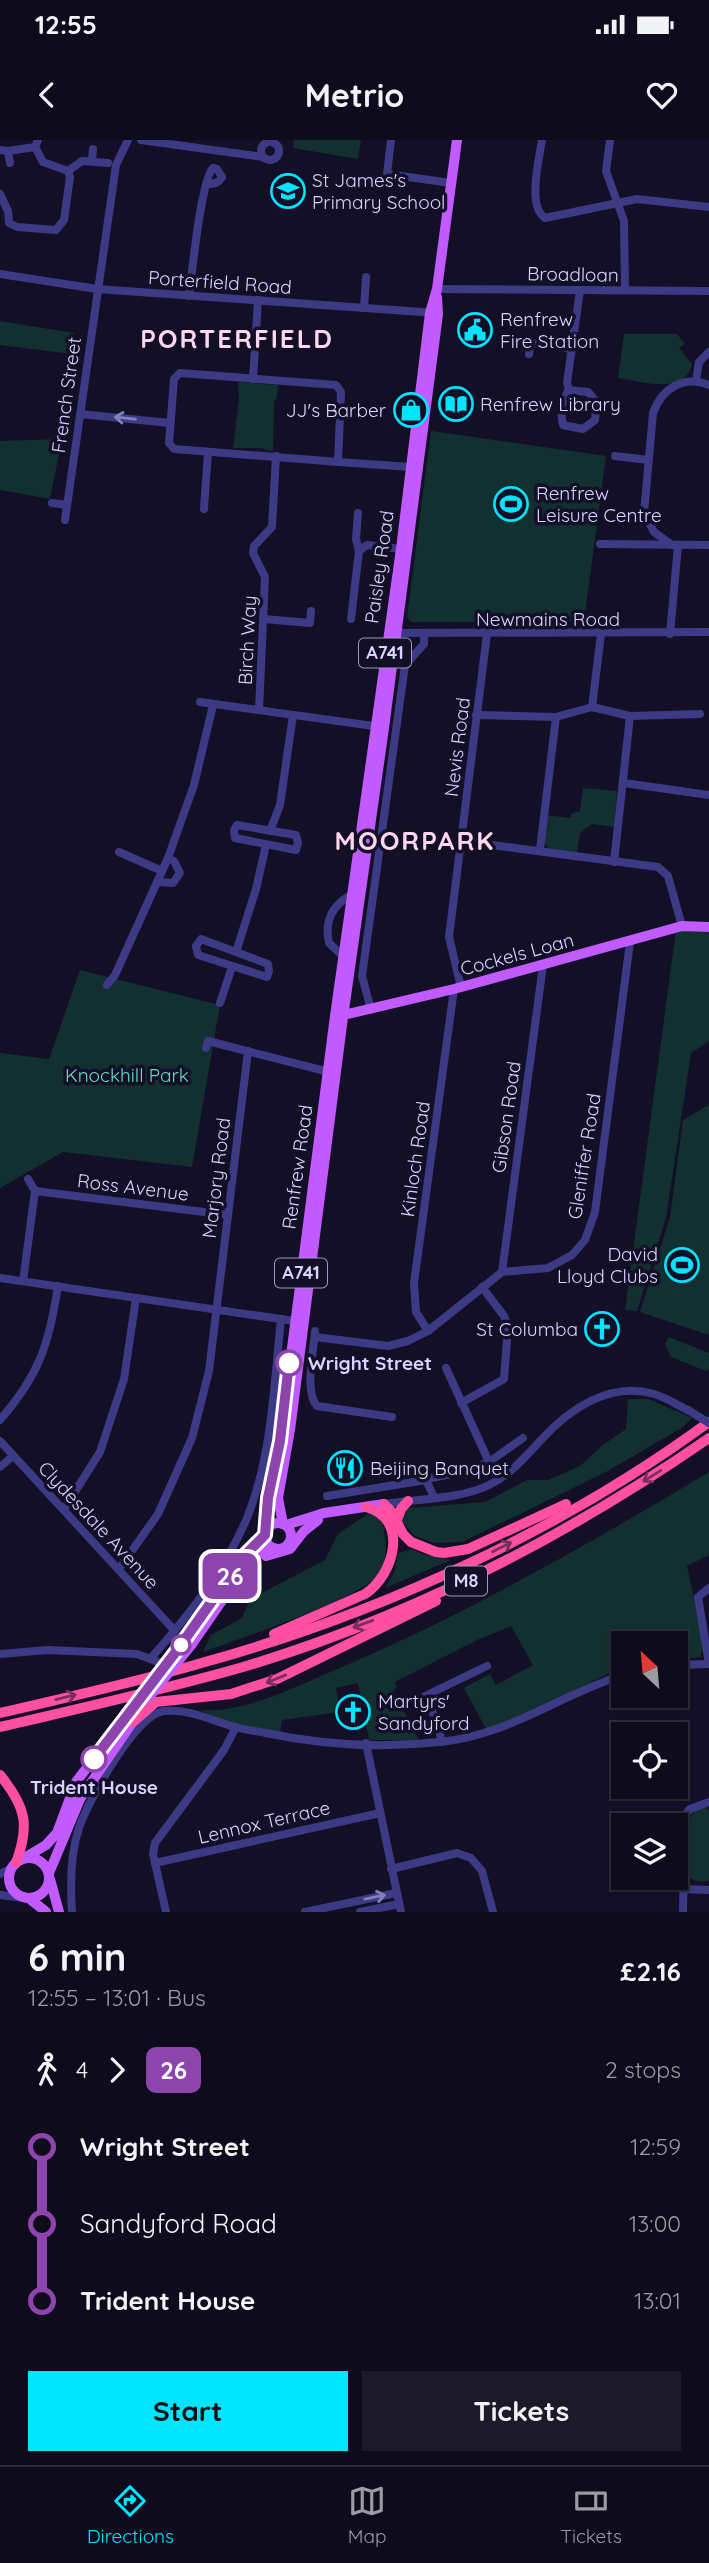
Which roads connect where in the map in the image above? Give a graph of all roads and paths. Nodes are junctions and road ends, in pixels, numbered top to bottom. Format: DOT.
graph roads {
  1 [pos="128,140"];
  2 [pos="141,140"];
  3 [pos="216,140"];
  4 [pos="391,140"];
  5 [pos="457,140"];
  6 [pos="542,140"];
  7 [pos="610,140"];
  8 [pos="37,143"];
  9 [pos="93,149"];
  10 [pos="215,150"];
  11 [pos="4,151"];
  12 [pos="264,157"];
  13 [pos="92,161"];
  14 [pos="10,163"];
  15 [pos="108,163"];
  16 [pos="68,171"];
  17 [pos="451,183"];
  18 [pos="206,184"];
  19 [pos="0,194"];
  20 [pos="619,203"];
  21 [pos="709,207"];
  22 [pos="9,223"];
  23 [pos="0,227"];
  24 [pos="0,274"];
  25 [pos="366,277"];
  26 [pos="97,289"];
  27 [pos="437,289"];
  28 [pos="580,290"];
  29 [pos="625,290"];
  30 [pos="709,291"];
  31 [pos="189,296"];
  32 [pos="258,300"];
  33 [pos="364,307"];
  34 [pos="434,313"];
  35 [pos="573,349"];
  36 [pos="709,352"];
  37 [pos="529,354"];
  38 [pos="253,379"];
  39 [pos="696,381"];
  40 [pos="709,385"];
  41 [pos="569,390"];
  42 [pos="80,414"];
  43 [pos="170,423"];
  44 [pos="208,452"];
  45 [pos="276,456"];
  46 [pos="615,456"];
  47 [pos="648,460"];
  48 [pos="338,462"];
  49 [pos="415,464"];
  50 [pos="52,503"];
  51 [pos="67,505"];
  52 [pos="204,509"];
  53 [pos="358,513"];
  54 [pos="65,520"];
  55 [pos="709,536"];
  56 [pos="600,544"];
  57 [pos="675,545"];
  58 [pos="696,545"];
  59 [pos="709,545"];
  60 [pos="401,549"];
  61 [pos="359,551"];
  62 [pos="311,611"];
  63 [pos="264,619"];
  64 [pos="351,619"];
  65 [pos="709,632"];
  66 [pos="392,633"];
  67 [pos="424,634"];
  68 [pos="487,634"];
  69 [pos="601,634"];
  70 [pos="670,634"];
  71 [pos="200,702"];
  72 [pos="213,705"];
  73 [pos="592,707"];
  74 [pos="259,710"];
  75 [pos="700,714"];
  76 [pos="293,715"];
  77 [pos="477,715"];
  78 [pos="630,716"];
  79 [pos="556,717"];
  80 [pos="379,727"];
  81 [pos="624,783"];
  82 [pos="709,795"];
  83 [pos="269,831"];
  84 [pos="462,841"];
  85 [pos="266,845"];
  86 [pos="540,850"];
  87 [pos="119,852"];
  88 [pos="168,858"];
  89 [pos="614,862"];
  90 [pos="162,871"];
  91 [pos="157,882"];
  92 [pos="352,894"];
  93 [pos="682,926"];
  94 [pos="709,927"];
  95 [pos="631,942"];
  96 [pos="236,952"];
  97 [pos="343,956"];
  98 [pos="543,965"];
  99 [pos="231,967"];
  100 [pos="107,985"];
  101 [pos="458,988"];
  102 [pos="220,1003"];
  103 [pos="371,1010"];
  104 [pos="339,1016"];
  105 [pos="206,1048"];
  106 [pos="248,1051"];
  107 [pos="332,1073"];
  108 [pos="28,1179"];
  109 [pos="35,1191"];
  110 [pos="228,1215"];
  111 [pos="502,1272"];
  112 [pos="0,1278"];
  113 [pos="23,1281"];
  114 [pos="58,1286"];
  115 [pos="482,1287"];
  116 [pos="136,1298"];
  117 [pos="216,1309"];
  118 [pos="281,1319"];
  119 [pos="299,1322"];
  120 [pos="428,1331"];
  121 [pos="446,1368"];
  122 [pos="461,1403"];
  123 [pos="392,1417"];
  124 [pos="0,1420"];
  125 [pos="709,1423"];
  126 [pos="523,1438"];
  127 [pos="709,1438"];
  128 [pos="0,1441"];
  129 [pos="13,1456"];
  130 [pos="489,1462"];
  131 [pos="0,1467"];
  132 [pos="636,1471"];
  133 [pos="431,1478"];
  134 [pos="327,1496"];
  135 [pos="434,1497"];
  136 [pos="408,1501"];
  137 [pos="384,1504"];
  138 [pos="366,1507"];
  139 [pos="64,1509"];
  140 [pos="338,1511"];
  141 [pos="318,1520"];
  142 [pos="397,1520"];
  143 [pos="285,1525"];
  144 [pos="266,1532"];
  145 [pos="554,1535"];
  146 [pos="291,1539"];
  147 [pos="274,1548"];
  148 [pos="119,1569"];
  149 [pos="235,1583"];
  150 [pos="709,1588"];
  151 [pos="198,1601"];
  152 [pos="209,1607"];
  153 [pos="175,1631"];
  154 [pos="0,1654"];
  155 [pos="151,1658"];
  156 [pos="207,1662"];
  157 [pos="709,1664"];
  158 [pos="166,1665"];
  159 [pos="487,1665"];
  160 [pos="688,1665"];
  161 [pos="611,1679"];
  162 [pos="0,1713"];
  163 [pos="128,1721"];
  164 [pos="0,1727"];
  165 [pos="236,1727"];
  166 [pos="442,1742"];
  167 [pos="366,1743"];
  168 [pos="0,1775"];
  169 [pos="709,1802"];
  170 [pos="380,1812"];
  171 [pos="687,1813"];
  172 [pos="155,1863"];
  173 [pos="16,1864"];
  174 [pos="391,1869"];
  175 [pos="0,1874"];
  176 [pos="49,1875"];
  177 [pos="688,1889"];
  178 [pos="682,1890"];
  179 [pos="709,1890"];
  180 [pos="396,1893"];
  181 [pos="0,1895"];
  182 [pos="27,1898"];
  183 [pos="400,1908"];
  184 [pos="46,1912"];
  185 [pos="59,1912"];
  186 [pos="72,1912"];
  187 [pos="166,1912"];
  188 [pos="305,1912"];
  189 [pos="360,1912"];
  190 [pos="493,1912"];
  191 [pos="683,1912"];
  1 -- 26 [label="street, French Street"];
  2 -- 10 [label="street"];
  3 -- 10 [label="street"];
  4 -- 17 [label="street"];
  5 -- 17 [label="main road, Paisley Road / A741"];
  6 -- 20 [label="street"];
  7 -- 20 [label="street"];
  8 -- 11 [label="street"];
  8 -- 16 [label="street"];
  9 -- 13 [label="street"];
  10 -- 12 [label="street"];
  11 -- 14 [label="street"];
  13 -- 15 [label="street"];
  13 -- 16 [label="street"];
  16 -- 22 [label="street"];
  17 -- 27 [label="main road, Paisley Road / A741"];
  18 -- 31 [label="street"];
  19 -- 22 [label="street"];
  20 -- 21 [label="street"];
  20 -- 29 [label="street"];
  22 -- 23 [label="street"];
  24 -- 26 [label="street, Porterfield Road"];
  25 -- 33 [label="street"];
  26 -- 31 [label="street, Porterfield Road"];
  26 -- 42 [label="street, French Street"];
  27 -- 28 [label="street, Broadloan"];
  27 -- 34 [label="main road, Paisley Road / A741"];
  28 -- 29 [label="street, Broadloan"];
  28 -- 35 [label="street"];
  29 -- 30 [label="street, Broadloan"];
  31 -- 32 [label="street, Porterfield Road"];
  32 -- 33 [label="street, Porterfield Road"];
  32 -- 38 [label="street"];
  33 -- 34 [label="street, Porterfield Road"];
  34 -- 49 [label="main road, Paisley Road / A741"];
  35 -- 37 [label="street"];
  35 -- 41 [label="street"];
  36 -- 39 [label="street"];
  38 -- 43 [label="street"];
  38 -- 48 [label="street"];
  39 -- 40 [label="street"];
  39 -- 47 [label="street"];
  41 -- 41 [label="street"];
  43 -- 42 [label="street, one-way"];
  42 -- 51 [label="street, French Street"];
  43 -- 44 [label="street"];
  44 -- 45 [label="street"];
  44 -- 52 [label="street"];
  45 -- 48 [label="street"];
  45 -- 63 [label="street, Birch Way"];
  46 -- 47 [label="street"];
  47 -- 57 [label="street"];
  48 -- 49 [label="street"];
  49 -- 60 [label="main road, Paisley Road / A741"];
  49 -- 66 [label="main road, Paisley Road / A741"];
  50 -- 51 [label="street"];
  51 -- 54 [label="street, French Street"];
  53 -- 61 [label="street"];
  55 -- 58 [label="street"];
  56 -- 57 [label="street"];
  57 -- 58 [label="street"];
  57 -- 70 [label="street"];
  58 -- 59 [label="street"];
  60 -- 61 [label="street"];
  60 -- 66 [label="main road, Paisley Road / A741"];
  61 -- 64 [label="street"];
  62 -- 63 [label="street"];
  63 -- 74 [label="street, Birch Way"];
  65 -- 70 [label="street, Newmains Road"];
  66 -- 67 [label="street, Newmains Road"];
  66 -- 80 [label="main road, Paisley Road / A741"];
  67 -- 68 [label="street, Newmains Road"];
  67 -- 103 [label="street"];
  68 -- 69 [label="street, Newmains Road"];
  68 -- 77 [label="street, Nevis Road"];
  69 -- 70 [label="street, Newmains Road"];
  69 -- 73 [label="street"];
  71 -- 72 [label="street"];
  72 -- 74 [label="street"];
  72 -- 88 [label="street"];
  73 -- 78 [label="street"];
  73 -- 79 [label="street"];
  74 -- 76 [label="street"];
  75 -- 78 [label="street"];
  76 -- 80 [label="street"];
  76 -- 83 [label="street"];
  77 -- 79 [label="street"];
  77 -- 84 [label="street, Nevis Road"];
  78 -- 81 [label="street"];
  79 -- 86 [label="street"];
  80 -- 92 [label="main road, Paisley Road / A741"];
  80 -- 104 [label="main road, Paisley Road / A741"];
  81 -- 82 [label="street"];
  81 -- 89 [label="street"];
  83 -- 85 [label="street"];
  83 -- 85 [label="street"];
  83 -- 85 [label="street"];
  84 -- 86 [label="street"];
  84 -- 101 [label="street, Nevis Road"];
  85 -- 96 [label="street"];
  86 -- 89 [label="street"];
  87 -- 90 [label="street"];
  88 -- 90 [label="street"];
  88 -- 91 [label="street"];
  89 -- 93 [label="street"];
  90 -- 91 [label="street"];
  91 -- 100 [label="street"];
  92 -- 97 [label="main road, Paisley Road / A741"];
  92 -- 97 [label="street"];
  93 -- 94 [label="main road, Cockels Loan"];
  93 -- 95 [label="main road, Cockels Loan"];
  95 -- 98 [label="main road, Cockels Loan"];
  95 -- 111 [label="street, Gleniffer Road"];
  96 -- 99 [label="street"];
  96 -- 99 [label="street"];
  96 -- 99 [label="street"];
  97 -- 104 [label="main road, Paisley Road / A741"];
  98 -- 101 [label="main road, Cockels Loan"];
  98 -- 111 [label="street, Gibson Road"];
  99 -- 102 [label="street"];
  101 -- 103 [label="main road, Cockels Loan"];
  101 -- 120 [label="street, Kinloch Road"];
  103 -- 104 [label="main road, Cockels Loan"];
  104 -- 107 [label="main road, Renfrew Road / A741"];
  105 -- 106 [label="street"];
  106 -- 107 [label="street"];
  106 -- 110 [label="street, Marjory Road"];
  107 -- 119 [label="main road, Renfrew Road / A741"];
  108 -- 109 [label="street"];
  109 -- 110 [label="street, Ross Avenue"];
  109 -- 113 [label="street"];
  110 -- 117 [label="street, Marjory Road"];
  111 -- 115 [label="street"];
  112 -- 113 [label="street"];
  113 -- 114 [label="street"];
  114 -- 116 [label="street"];
  114 -- 124 [label="street"];
  115 -- 120 [label="street"];
  115 -- 122 [label="street"];
  116 -- 117 [label="street"];
  116 -- 139 [label="street"];
  117 -- 118 [label="street"];
  117 -- 148 [label="street, Marjory Road"];
  118 -- 119 [label="street"];
  118 -- 151 [label="street"];
  119 -- 143 [label="main road, Renfrew Road / A741"];
  119 -- 144 [label="main road, Renfrew Road / A741"];
  120 -- 123 [label="street"];
  121 -- 122 [label="street"];
  122 -- 130 [label="street"];
  125 -- 132 [label="highway, M8"];
  125 -- 135 [label="street, bridge"];
  126 -- 130 [label="street"];
  127 -- 145 [label="highway, M8, one-way"];
  128 -- 129 [label="street, Clydesdale Avenue"];
  129 -- 131 [label="street"];
  129 -- 139 [label="street, Clydesdale Avenue"];
  130 -- 133 [label="street"];
  132 -- 142 [label="highway"];
  156 -- 132 [label="highway, M8, one-way"];
  134 -- 135 [label="street"];
  135 -- 136 [label="street"];
  136 -- 137 [label="street"];
  136 -- 142 [label="highway"];
  137 -- 138 [label="main road"];
  137 -- 142 [label="highway"];
  138 -- 140 [label="main road"];
  138 -- 156 [label="highway"];
  139 -- 148 [label="street, Clydesdale Avenue"];
  140 -- 141 [label="main road"];
  140 -- 143 [label="main road"];
  141 -- 146 [label="main road"];
  141 -- 149 [label="main road"];
  143 -- 144 [label="main road"];
  143 -- 146 [label="main road"];
  144 -- 147 [label="main road"];
  144 -- 152 [label="main road"];
  145 -- 163 [label="highway, one-way"];
  145 -- 164 [label="highway, M8, one-way"];
  146 -- 147 [label="main road"];
  147 -- 149 [label="main road"];
  148 -- 153 [label="street, Clydesdale Avenue"];
  149 -- 163 [label="main road, bridge"];
  150 -- 157 [label="street"];
  151 -- 152 [label="street"];
  151 -- 153 [label="street"];
  152 -- 158 [label="main road, bridge"];
  153 -- 155 [label="street"];
  154 -- 155 [label="street"];
  155 -- 158 [label="street"];
  162 -- 156 [label="highway, M8, one-way"];
  157 -- 160 [label="street"];
  158 -- 163 [label="main road, bridge"];
  159 -- 166 [label="street"];
  161 -- 166 [label="street"];
  163 -- 173 [label="main road"];
  163 -- 176 [label="main road"];
  165 -- 167 [label="street"];
  165 -- 172 [label="street"];
  165 -- 186 [label="street"];
  166 -- 167 [label="street"];
  167 -- 170 [label="street"];
  168 -- 173 [label="highway"];
  169 -- 171 [label="street"];
  170 -- 172 [label="street, Lennox Terrace"];
  170 -- 174 [label="street"];
  172 -- 187 [label="street"];
  173 -- 175 [label="street"];
  173 -- 176 [label="main road"];
  173 -- 182 [label="main road"];
  174 -- 180 [label="street"];
  174 -- 190 [label="street"];
  176 -- 182 [label="main road"];
  176 -- 185 [label="main road"];
  177 -- 179 [label="street"];
  178 -- 191 [label="street"];
  180 -- 183 [label="street"];
  188 -- 180 [label="street, one-way"];
  181 -- 182 [label="street"];
  182 -- 184 [label="main road"];
  183 -- 189 [label="street"];
}
